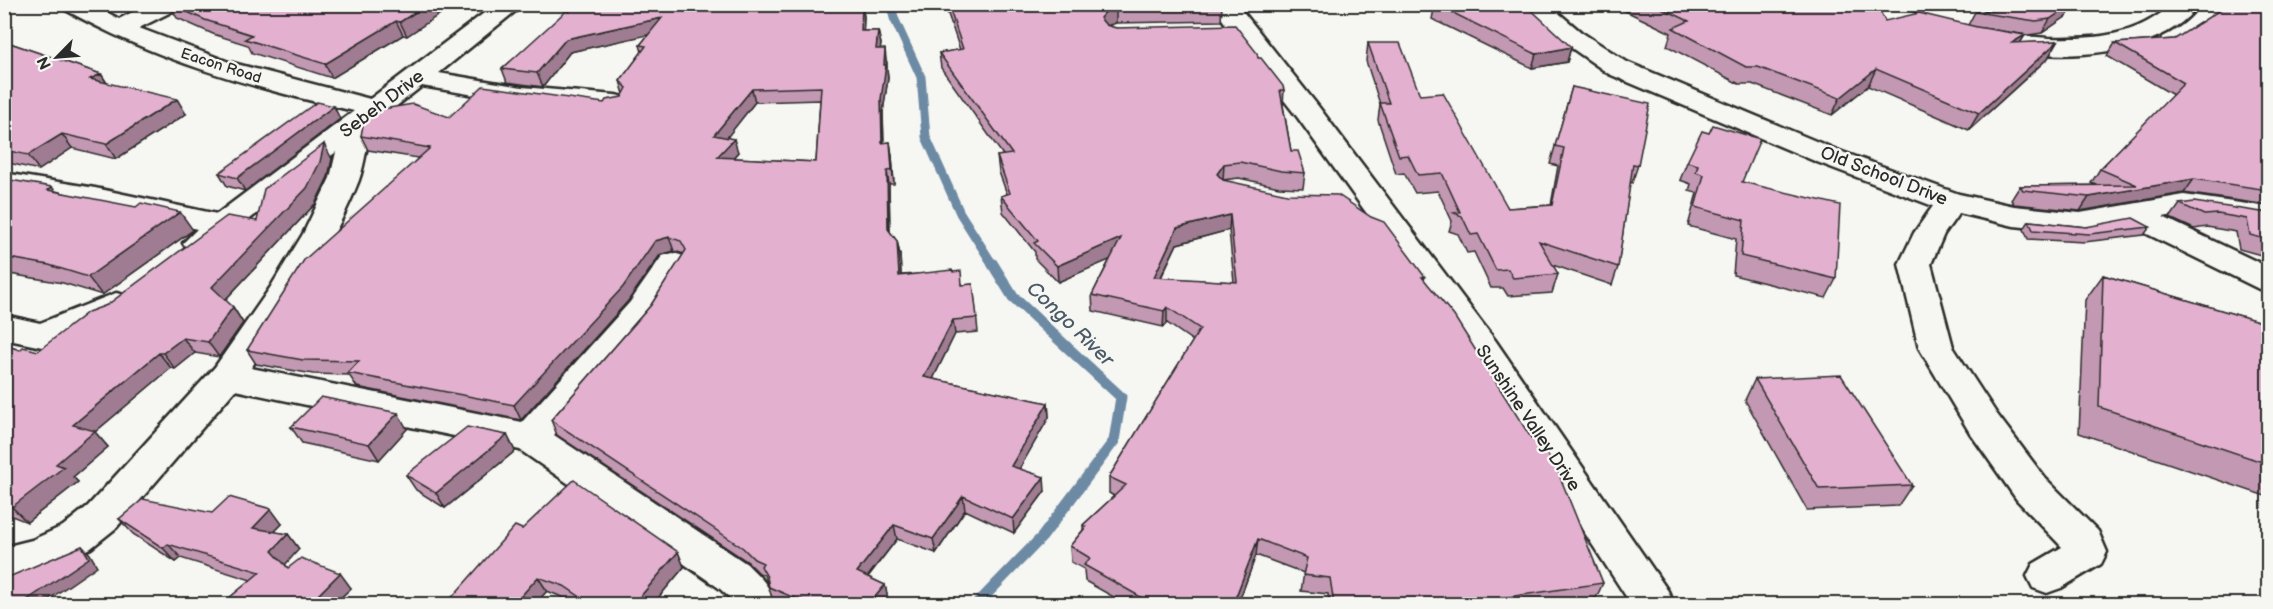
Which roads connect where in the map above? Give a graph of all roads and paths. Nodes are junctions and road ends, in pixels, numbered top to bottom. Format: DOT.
graph roads {
  1 [pos="73,4"];
  2 [pos="168,4"];
  3 [pos="512,4"];
  4 [pos="1532,4"];
  5 [pos="1858,4"];
  6 [pos="2187,4"];
  7 [pos="1229,22"];
  8 [pos="118,29"];
  9 [pos="417,77"];
  10 [pos="615,103"];
  11 [pos="366,116"];
  12 [pos="4,182"];
  13 [pos="1342,200"];
  14 [pos="1951,202"];
  15 [pos="2133,215"];
  16 [pos="2268,216"];
  17 [pos="224,225"];
  18 [pos="1397,235"];
  19 [pos="179,258"];
  20 [pos="673,263"];
  21 [pos="2268,280"];
  22 [pos="142,284"];
  23 [pos="4,327"];
  24 [pos="227,376"];
  25 [pos="530,438"];
  26 [pos="4,564"];
  27 [pos="2047,576"];
  28 [pos="750,604"];
  29 [pos="1653,604"];
  1 -- 8 [label="street, Eacon Road"];
  2 -- 8 [label="street"];
  3 -- 9 [label="street, Sebeh Drive"];
  4 -- 14 [label="street, Old School Drive"];
  5 -- 6 [label="street"];
  7 -- 18 [label="street, Sunshine Valley Drive"];
  8 -- 11 [label="street, Eacon Road"];
  9 -- 10 [label="street"];
  9 -- 11 [label="street, Sebeh Drive"];
  11 -- 17 [label="street, Sebeh Drive"];
  11 -- 24 [label="street"];
  12 -- 17 [label="street"];
  13 -- 18 [label="street, Sunshine Valley Drive"];
  14 -- 15 [label="street, Old School Drive"];
  14 -- 27 [label="street"];
  15 -- 16 [label="street, Old School Drive"];
  15 -- 21 [label="street"];
  17 -- 19 [label="street, Sebeh Drive"];
  18 -- 29 [label="street, Sunshine Valley Drive"];
  20 -- 25 [label="street"];
  22 -- 23 [label="street"];
  24 -- 25 [label="street"];
  24 -- 26 [label="street"];
  25 -- 28 [label="street"];
}
